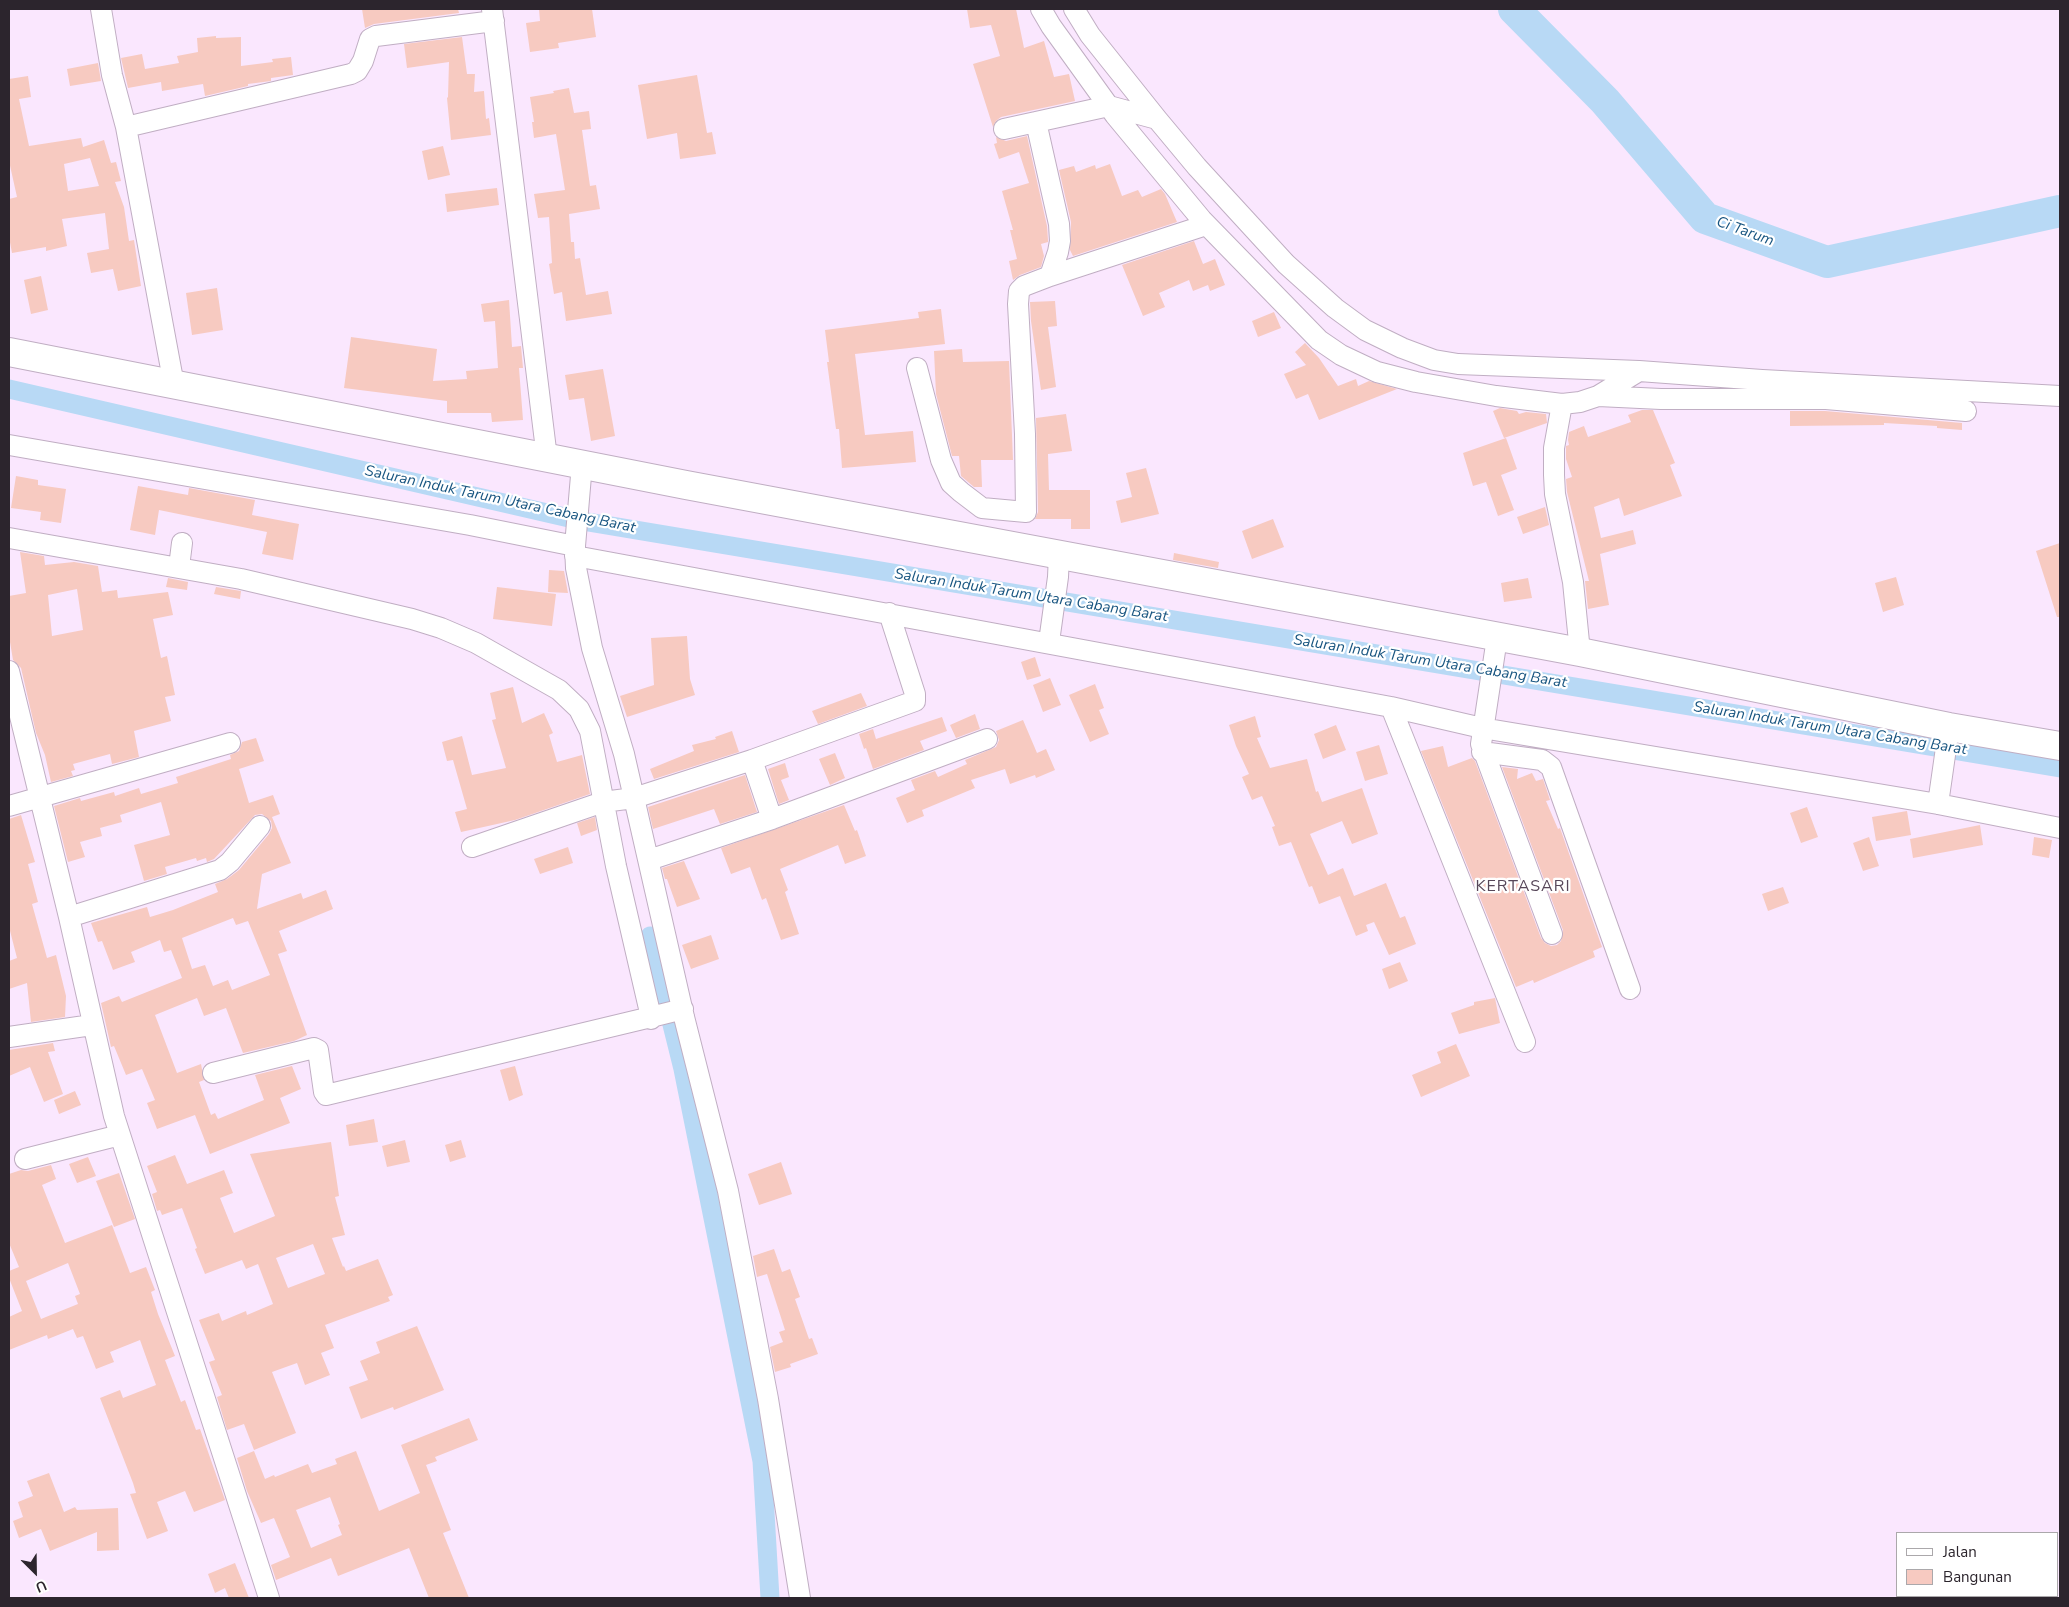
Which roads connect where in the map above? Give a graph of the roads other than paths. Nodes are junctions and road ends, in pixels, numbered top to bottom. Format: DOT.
graph roads {
  1 [pos="101,9"];
  2 [pos="1041,9"];
  3 [pos="1074,9"];
  4 [pos="493,15"];
  5 [pos="1109,106"];
  6 [pos="1157,119"];
  7 [pos="1036,122"];
  8 [pos="126,127"];
  9 [pos="1004,129"];
  10 [pos="1206,225"];
  11 [pos="1050,276"];
  12 [pos="9,352"];
  13 [pos="917,368"];
  14 [pos="1639,371"];
  15 [pos="174,385"];
  16 [pos="1598,396"];
  17 [pos="2060,396"];
  18 [pos="1562,404"];
  19 [pos="1966,411"];
  20 [pos="9,445"];
  21 [pos="547,458"];
  22 [pos="582,473"];
  23 [pos="982,510"];
  24 [pos="982,537"];
  25 [pos="9,538"];
  26 [pos="575,551"];
  27 [pos="1059,565"];
  28 [pos="889,613"];
  29 [pos="1050,636"];
  30 [pos="1497,645"];
  31 [pos="1580,652"];
  32 [pos="9,671"];
  33 [pos="1391,707"];
  34 [pos="1483,722"];
  35 [pos="603,726"];
  36 [pos="1948,733"];
  37 [pos="987,739"];
  38 [pos="230,743"];
  39 [pos="2060,746"];
  40 [pos="1482,752"];
  41 [pos="752,760"];
  42 [pos="38,797"];
  43 [pos="1939,797"];
  44 [pos="618,800"];
  45 [pos="9,806"];
  46 [pos="772,819"];
  47 [pos="260,826"];
  48 [pos="2060,828"];
  49 [pos="472,847"];
  50 [pos="649,860"];
  51 [pos="69,917"];
  52 [pos="1552,934"];
  53 [pos="1630,988"];
  54 [pos="680,1009"];
  55 [pos="652,1017"];
  56 [pos="92,1025"];
  57 [pos="9,1037"];
  58 [pos="1525,1042"];
  59 [pos="213,1073"];
  60 [pos="120,1134"];
  61 [pos="25,1159"];
  62 [pos="269,1598"];
  63 [pos="800,1598"];
  1 -- 8 [label="street"];
  2 -- 5 [label="street"];
  3 -- 6 [label="street"];
  4 -- 8 [label="street"];
  4 -- 21 [label="street"];
  5 -- 6 [label="street"];
  5 -- 7 [label="street"];
  5 -- 10 [label="street"];
  6 -- 14 [label="street"];
  7 -- 9 [label="street"];
  7 -- 11 [label="street"];
  8 -- 15 [label="street"];
  10 -- 11 [label="street"];
  10 -- 18 [label="street"];
  11 -- 23 [label="street"];
  12 -- 15 [label="main road"];
  13 -- 23 [label="street"];
  14 -- 16 [label="street"];
  14 -- 17 [label="street"];
  15 -- 21 [label="main road"];
  16 -- 18 [label="street"];
  16 -- 19 [label="street"];
  18 -- 31 [label="street"];
  20 -- 26 [label="street"];
  21 -- 22 [label="main road"];
  22 -- 24 [label="main road"];
  22 -- 26 [label="street"];
  23 -- 24 [label="street"];
  24 -- 27 [label="main road"];
  25 -- 35 [label="street"];
  26 -- 28 [label="street"];
  26 -- 35 [label="street"];
  27 -- 29 [label="street"];
  27 -- 30 [label="main road"];
  28 -- 29 [label="street"];
  28 -- 41 [label="street"];
  29 -- 33 [label="street"];
  30 -- 31 [label="main road"];
  30 -- 34 [label="street"];
  31 -- 36 [label="main road"];
  32 -- 42 [label="street"];
  33 -- 34 [label="street"];
  33 -- 58 [label="street"];
  34 -- 40 [label="street"];
  34 -- 43 [label="street"];
  35 -- 44 [label="street"];
  35 -- 44 [label="street"];
  36 -- 39 [label="main road"];
  36 -- 43 [label="street"];
  37 -- 46 [label="street"];
  38 -- 42 [label="street"];
  40 -- 52 [label="street"];
  40 -- 53 [label="street"];
  41 -- 44 [label="street"];
  41 -- 46 [label="street"];
  42 -- 45 [label="street"];
  42 -- 51 [label="street"];
  43 -- 48 [label="street"];
  44 -- 49 [label="street"];
  44 -- 50 [label="street"];
  44 -- 55 [label="street"];
  46 -- 50 [label="street"];
  47 -- 51 [label="street"];
  50 -- 54 [label="street"];
  51 -- 56 [label="street"];
  54 -- 55 [label="street"];
  54 -- 63 [label="street"];
  55 -- 59 [label="street"];
  56 -- 57 [label="street"];
  56 -- 60 [label="street"];
  60 -- 61 [label="street"];
  60 -- 62 [label="street"];
}
